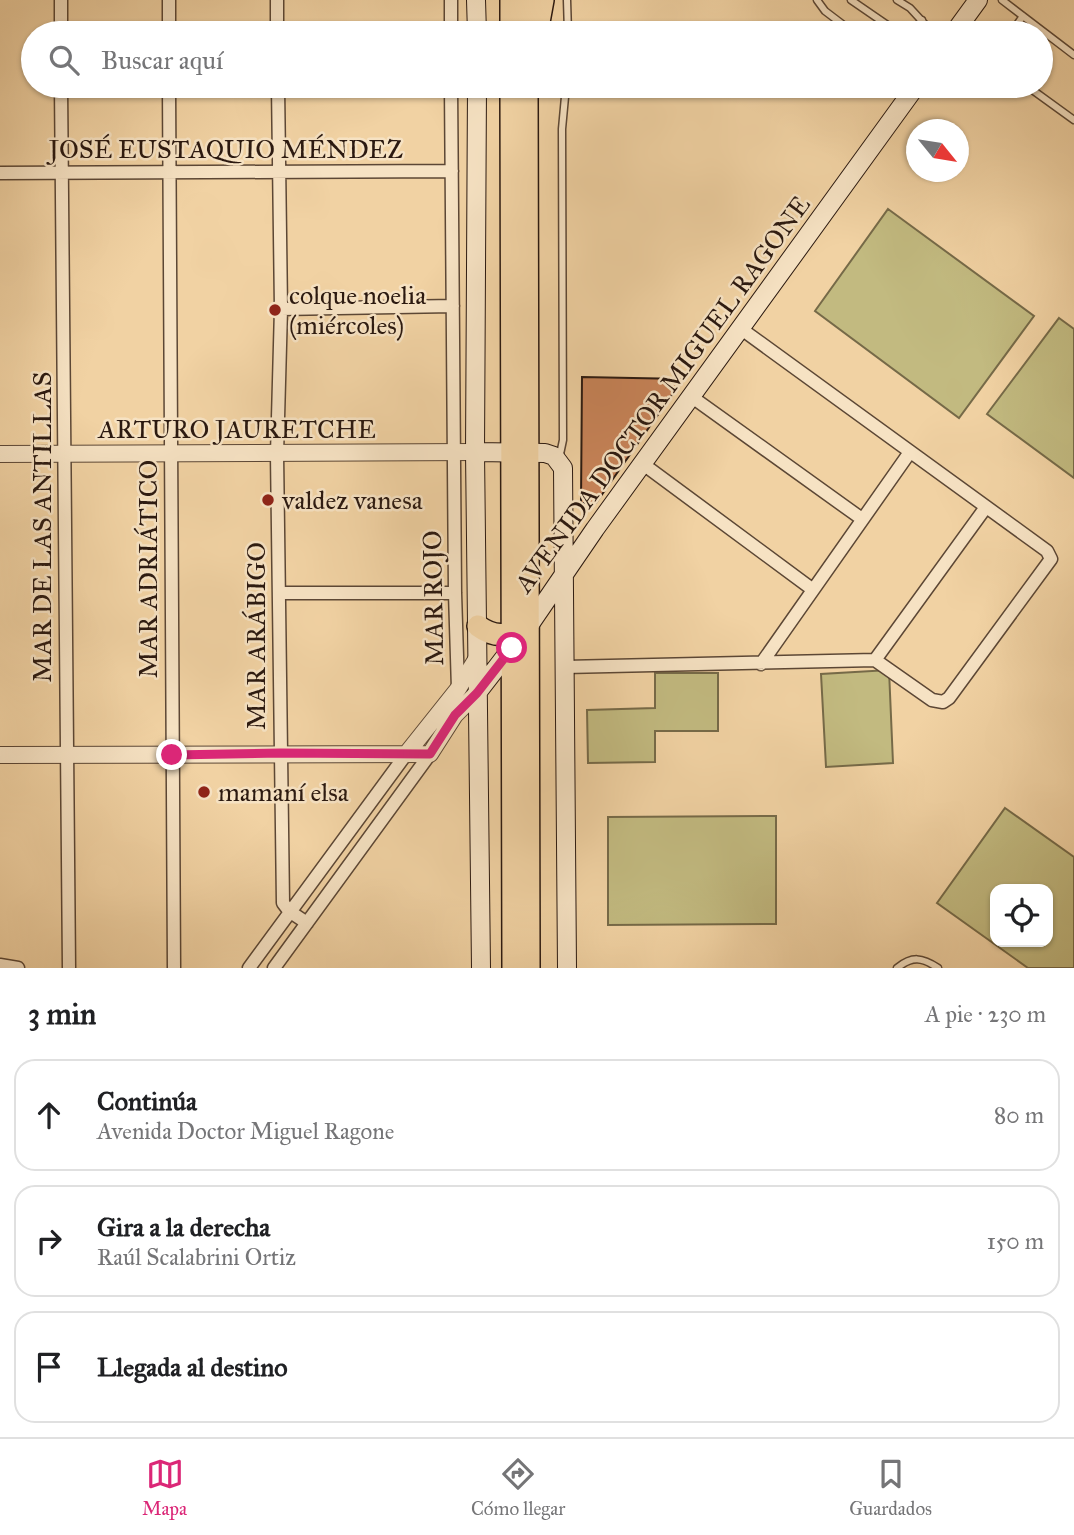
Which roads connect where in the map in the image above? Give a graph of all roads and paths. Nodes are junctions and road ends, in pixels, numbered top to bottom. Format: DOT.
graph roads {
  1 [pos="61,0"];
  2 [pos="169,0"];
  3 [pos="277,0"];
  4 [pos="451,0"];
  5 [pos="476,0"];
  6 [pos="510,0"];
  7 [pos="526,0"];
  8 [pos="543,0"];
  9 [pos="567,0"];
  10 [pos="817,0"];
  11 [pos="851,0"];
  12 [pos="897,0"];
  13 [pos="978,0"];
  14 [pos="1002,0"];
  15 [pos="1023,16"];
  16 [pos="922,20"];
  17 [pos="61,21"];
  18 [pos="169,21"];
  19 [pos="277,21"];
  20 [pos="451,21"];
  21 [pos="477,21"];
  22 [pos="511,21"];
  23 [pos="526,21"];
  24 [pos="539,21"];
  25 [pos="568,21"];
  26 [pos="839,21"];
  27 [pos="882,21"];
  28 [pos="963,21"];
  29 [pos="1019,21"];
  30 [pos="1030,21"];
  31 [pos="1053,39"];
  32 [pos="1074,55"];
  33 [pos="61,98"];
  34 [pos="169,98"];
  35 [pos="278,98"];
  36 [pos="451,98"];
  37 [pos="477,98"];
  38 [pos="511,98"];
  39 [pos="527,98"];
  40 [pos="565,98"];
  41 [pos="907,98"];
  42 [pos="1044,98"];
  43 [pos="1074,120"];
  44 [pos="280,170"];
  45 [pos="61,171"];
  46 [pos="169,171"];
  47 [pos="452,171"];
  48 [pos="0,173"];
  49 [pos="453,306"];
  50 [pos="281,309"];
  51 [pos="740,328"];
  52 [pos="692,397"];
  53 [pos="454,452"];
  54 [pos="475,452"];
  55 [pos="520,452"];
  56 [pos="910,452"];
  57 [pos="65,453"];
  58 [pos="0,454"];
  59 [pos="171,454"];
  60 [pos="277,454"];
  61 [pos="559,461"];
  62 [pos="643,464"];
  63 [pos="986,507"];
  64 [pos="862,519"];
  65 [pos="564,526"];
  66 [pos="595,529"];
  67 [pos="564,576"];
  68 [pos="813,589"];
  69 [pos="279,593"];
  70 [pos="455,593"];
  71 [pos="478,626"];
  72 [pos="517,636"];
  73 [pos="477,658"];
  74 [pos="875,660"];
  75 [pos="761,664"];
  76 [pos="565,667"];
  77 [pos="458,689"];
  78 [pos="477,693"];
  79 [pos="280,753"];
  80 [pos="407,753"];
  81 [pos="66,754"];
  82 [pos="430,754"];
  83 [pos="0,755"];
  84 [pos="172,755"];
  85 [pos="289,911"];
  86 [pos="307,923"];
  87 [pos="0,965"];
  88 [pos="18,968"];
  89 [pos="69,968"];
  90 [pos="174,968"];
  91 [pos="249,968"];
  92 [pos="274,968"];
  93 [pos="481,968"];
  94 [pos="513,968"];
  95 [pos="529,968"];
  96 [pos="567,968"];
  97 [pos="897,968"];
  98 [pos="938,968"];
  1 -- 17 [label="street"];
  2 -- 18 [label="street"];
  3 -- 19 [label="street"];
  4 -- 20 [label="street"];
  5 -- 21 [label="main road"];
  6 -- 22 [label="highway"];
  7 -- 23 [label="highway"];
  8 -- 24 [label="highway"];
  9 -- 25 [label="lane"];
  10 -- 26 [label="lane"];
  11 -- 27 [label="lane"];
  12 -- 16 [label="lane"];
  13 -- 28 [label="main road"];
  14 -- 15 [label="lane"];
  15 -- 29 [label="lane"];
  15 -- 30 [label="lane"];
  31 -- 32 [label="lane"];
  33 -- 45 [label="street, MAR DE LAS ANTILLAS"];
  34 -- 46 [label="street, MAR ADRIÁTICO"];
  35 -- 44 [label="street, MAR ARÁBIGO"];
  36 -- 47 [label="street, MAR ROJO"];
  37 -- 54 [label="main road"];
  38 -- 55 [label="highway"];
  39 -- 55 [label="highway"];
  40 -- 61 [label="lane"];
  41 -- 51 [label="main road, AVENIDA DOCTOR MIGUEL RAGONE"];
  42 -- 43 [label="lane"];
  44 -- 46 [label="street, JOSÉ EUSTAQUIO MÉNDEZ"];
  44 -- 47 [label="street, JOSÉ EUSTAQUIO MÉNDEZ"];
  44 -- 50 [label="street, MAR ARÁBIGO"];
  45 -- 46 [label="street, JOSÉ EUSTAQUIO MÉNDEZ"];
  45 -- 48 [label="street, JOSÉ EUSTAQUIO MÉNDEZ"];
  45 -- 57 [label="street, MAR DE LAS ANTILLAS"];
  46 -- 59 [label="street, MAR ADRIÁTICO"];
  47 -- 49 [label="street, MAR ROJO"];
  49 -- 50 [label="street"];
  49 -- 53 [label="street, MAR ROJO"];
  50 -- 60 [label="street, MAR ARÁBIGO"];
  51 -- 52 [label="main road, AVENIDA DOCTOR MIGUEL RAGONE"];
  51 -- 56 [label="street"];
  52 -- 62 [label="main road, AVENIDA DOCTOR MIGUEL RAGONE"];
  52 -- 64 [label="street"];
  53 -- 54 [label="street, ARTURO JAURETCHE"];
  53 -- 60 [label="street, ARTURO JAURETCHE"];
  53 -- 70 [label="street, MAR ROJO"];
  54 -- 55 [label="main road"];
  54 -- 71 [label="main road"];
  55 -- 61 [label="main road"];
  55 -- 72 [label="highway"];
  56 -- 63 [label="street"];
  56 -- 64 [label="street"];
  57 -- 58 [label="street, ARTURO JAURETCHE"];
  57 -- 59 [label="street, ARTURO JAURETCHE"];
  57 -- 81 [label="street, MAR DE LAS ANTILLAS"];
  59 -- 60 [label="street, ARTURO JAURETCHE"];
  59 -- 84 [label="street, MAR ADRIÁTICO"];
  60 -- 69 [label="street, MAR ARÁBIGO"];
  61 -- 65 [label="main road"];
  62 -- 66 [label="main road, AVENIDA DOCTOR MIGUEL RAGONE"];
  62 -- 68 [label="street"];
  63 -- 74 [label="street"];
  63 -- 74 [label="street"];
  64 -- 68 [label="street"];
  65 -- 66 [label="main road"];
  65 -- 67 [label="main road"];
  66 -- 67 [label="main road, AVENIDA DOCTOR MIGUEL RAGONE"];
  67 -- 72 [label="main road, AVENIDA DOCTOR MIGUEL RAGONE"];
  67 -- 76 [label="main road"];
  68 -- 75 [label="street"];
  69 -- 70 [label="street"];
  69 -- 79 [label="street, MAR ARÁBIGO"];
  70 -- 77 [label="street, MAR ROJO"];
  71 -- 72 [label="highway"];
  71 -- 73 [label="main road"];
  72 -- 78 [label="main road, AVENIDA DOCTOR MIGUEL RAGONE"];
  72 -- 94 [label="highway"];
  72 -- 95 [label="highway"];
  73 -- 77 [label="street"];
  73 -- 78 [label="main road"];
  74 -- 75 [label="street"];
  75 -- 76 [label="street"];
  76 -- 96 [label="main road"];
  77 -- 80 [label="street"];
  78 -- 82 [label="street, AVENIDA DOCTOR MIGUEL RAGONE"];
  78 -- 93 [label="main road"];
  79 -- 80 [label="street"];
  79 -- 84 [label="street"];
  79 -- 85 [label="street, MAR ARÁBIGO"];
  80 -- 82 [label="street"];
  80 -- 85 [label="street"];
  81 -- 83 [label="street"];
  81 -- 84 [label="street"];
  81 -- 89 [label="street, MAR DE LAS ANTILLAS"];
  82 -- 86 [label="street, AVENIDA DOCTOR MIGUEL RAGONE"];
  84 -- 90 [label="street, MAR ADRIÁTICO"];
  85 -- 86 [label="street"];
  85 -- 91 [label="street"];
  86 -- 92 [label="street, AVENIDA DOCTOR MIGUEL RAGONE"];
  87 -- 88 [label="street"];
  97 -- 98 [label="lane"];
}
